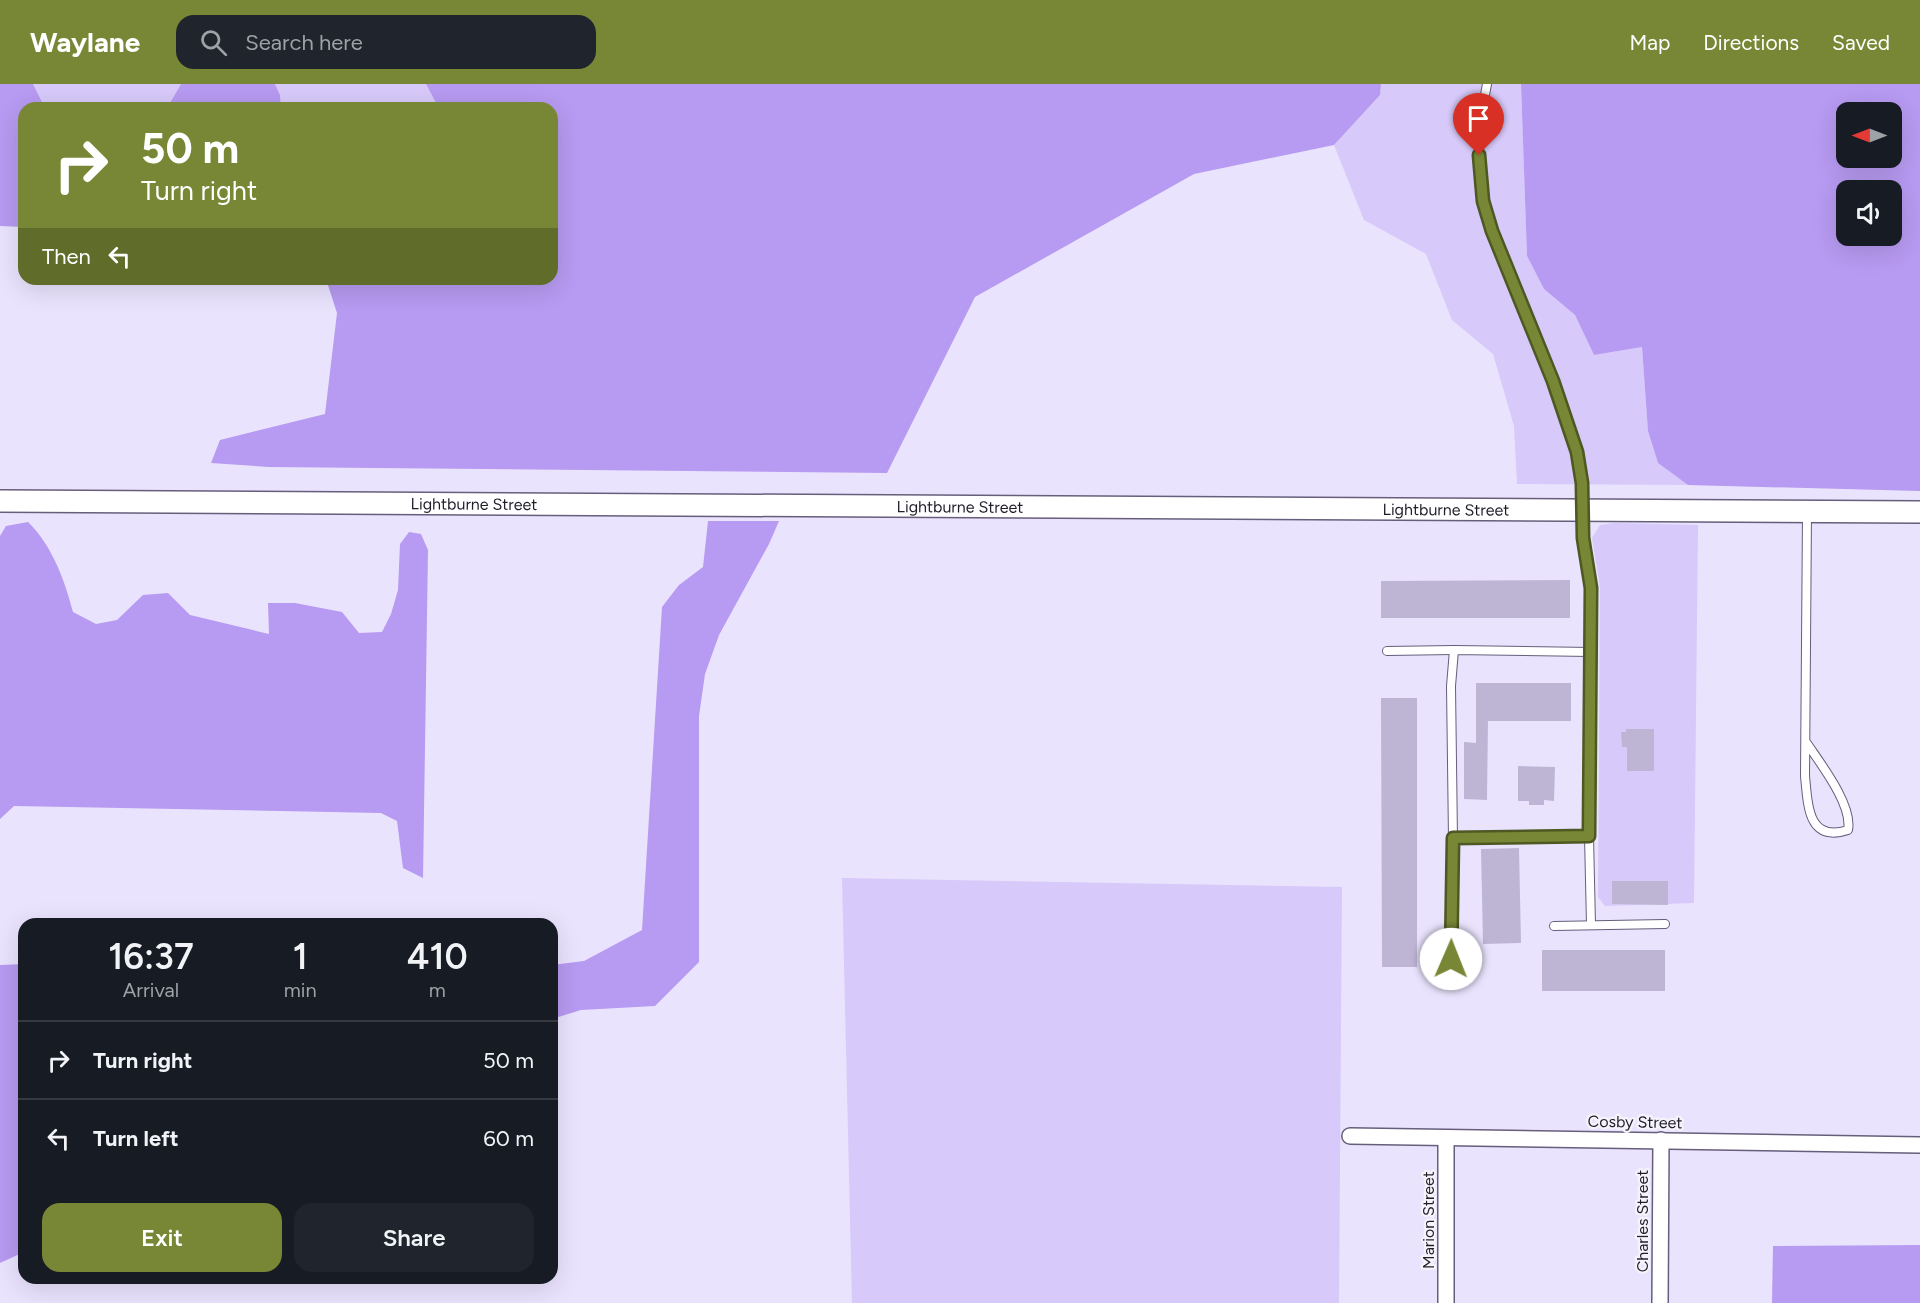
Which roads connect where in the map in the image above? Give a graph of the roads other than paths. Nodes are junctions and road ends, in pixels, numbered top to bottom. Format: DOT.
graph roads {
  1 [pos="1487,84"];
  2 [pos="0,501"];
  3 [pos="1583,511"];
  4 [pos="1807,512"];
  5 [pos="1920,512"];
  6 [pos="1454,650"];
  7 [pos="1387,651"];
  8 [pos="1591,652"];
  9 [pos="1806,742"];
  10 [pos="1589,836"];
  11 [pos="1453,838"];
  12 [pos="1665,924"];
  13 [pos="1554,926"];
  14 [pos="1591,926"];
  15 [pos="1451,959"];
  16 [pos="1350,1136"];
  17 [pos="1446,1138"];
  18 [pos="1661,1140"];
  19 [pos="1920,1144"];
  20 [pos="1446,1303"];
  21 [pos="1660,1303"];
  1 -- 3 [label="lane"];
  2 -- 3 [label="main road, Lightburne Street"];
  3 -- 4 [label="main road, Lightburne Street"];
  3 -- 8 [label="lane"];
  4 -- 5 [label="main road, Lightburne Street"];
  4 -- 9 [label="lane"];
  6 -- 7 [label="lane"];
  6 -- 8 [label="lane"];
  6 -- 11 [label="lane"];
  8 -- 10 [label="lane"];
  9 -- 9 [label="lane"];
  10 -- 11 [label="lane"];
  10 -- 14 [label="lane"];
  11 -- 15 [label="lane"];
  12 -- 14 [label="lane"];
  13 -- 14 [label="lane"];
  16 -- 17 [label="street, Cosby Street"];
  17 -- 18 [label="street, Cosby Street"];
  17 -- 20 [label="street, Marion Street"];
  18 -- 19 [label="street, Cosby Street"];
  18 -- 21 [label="street, Charles Street"];
}
